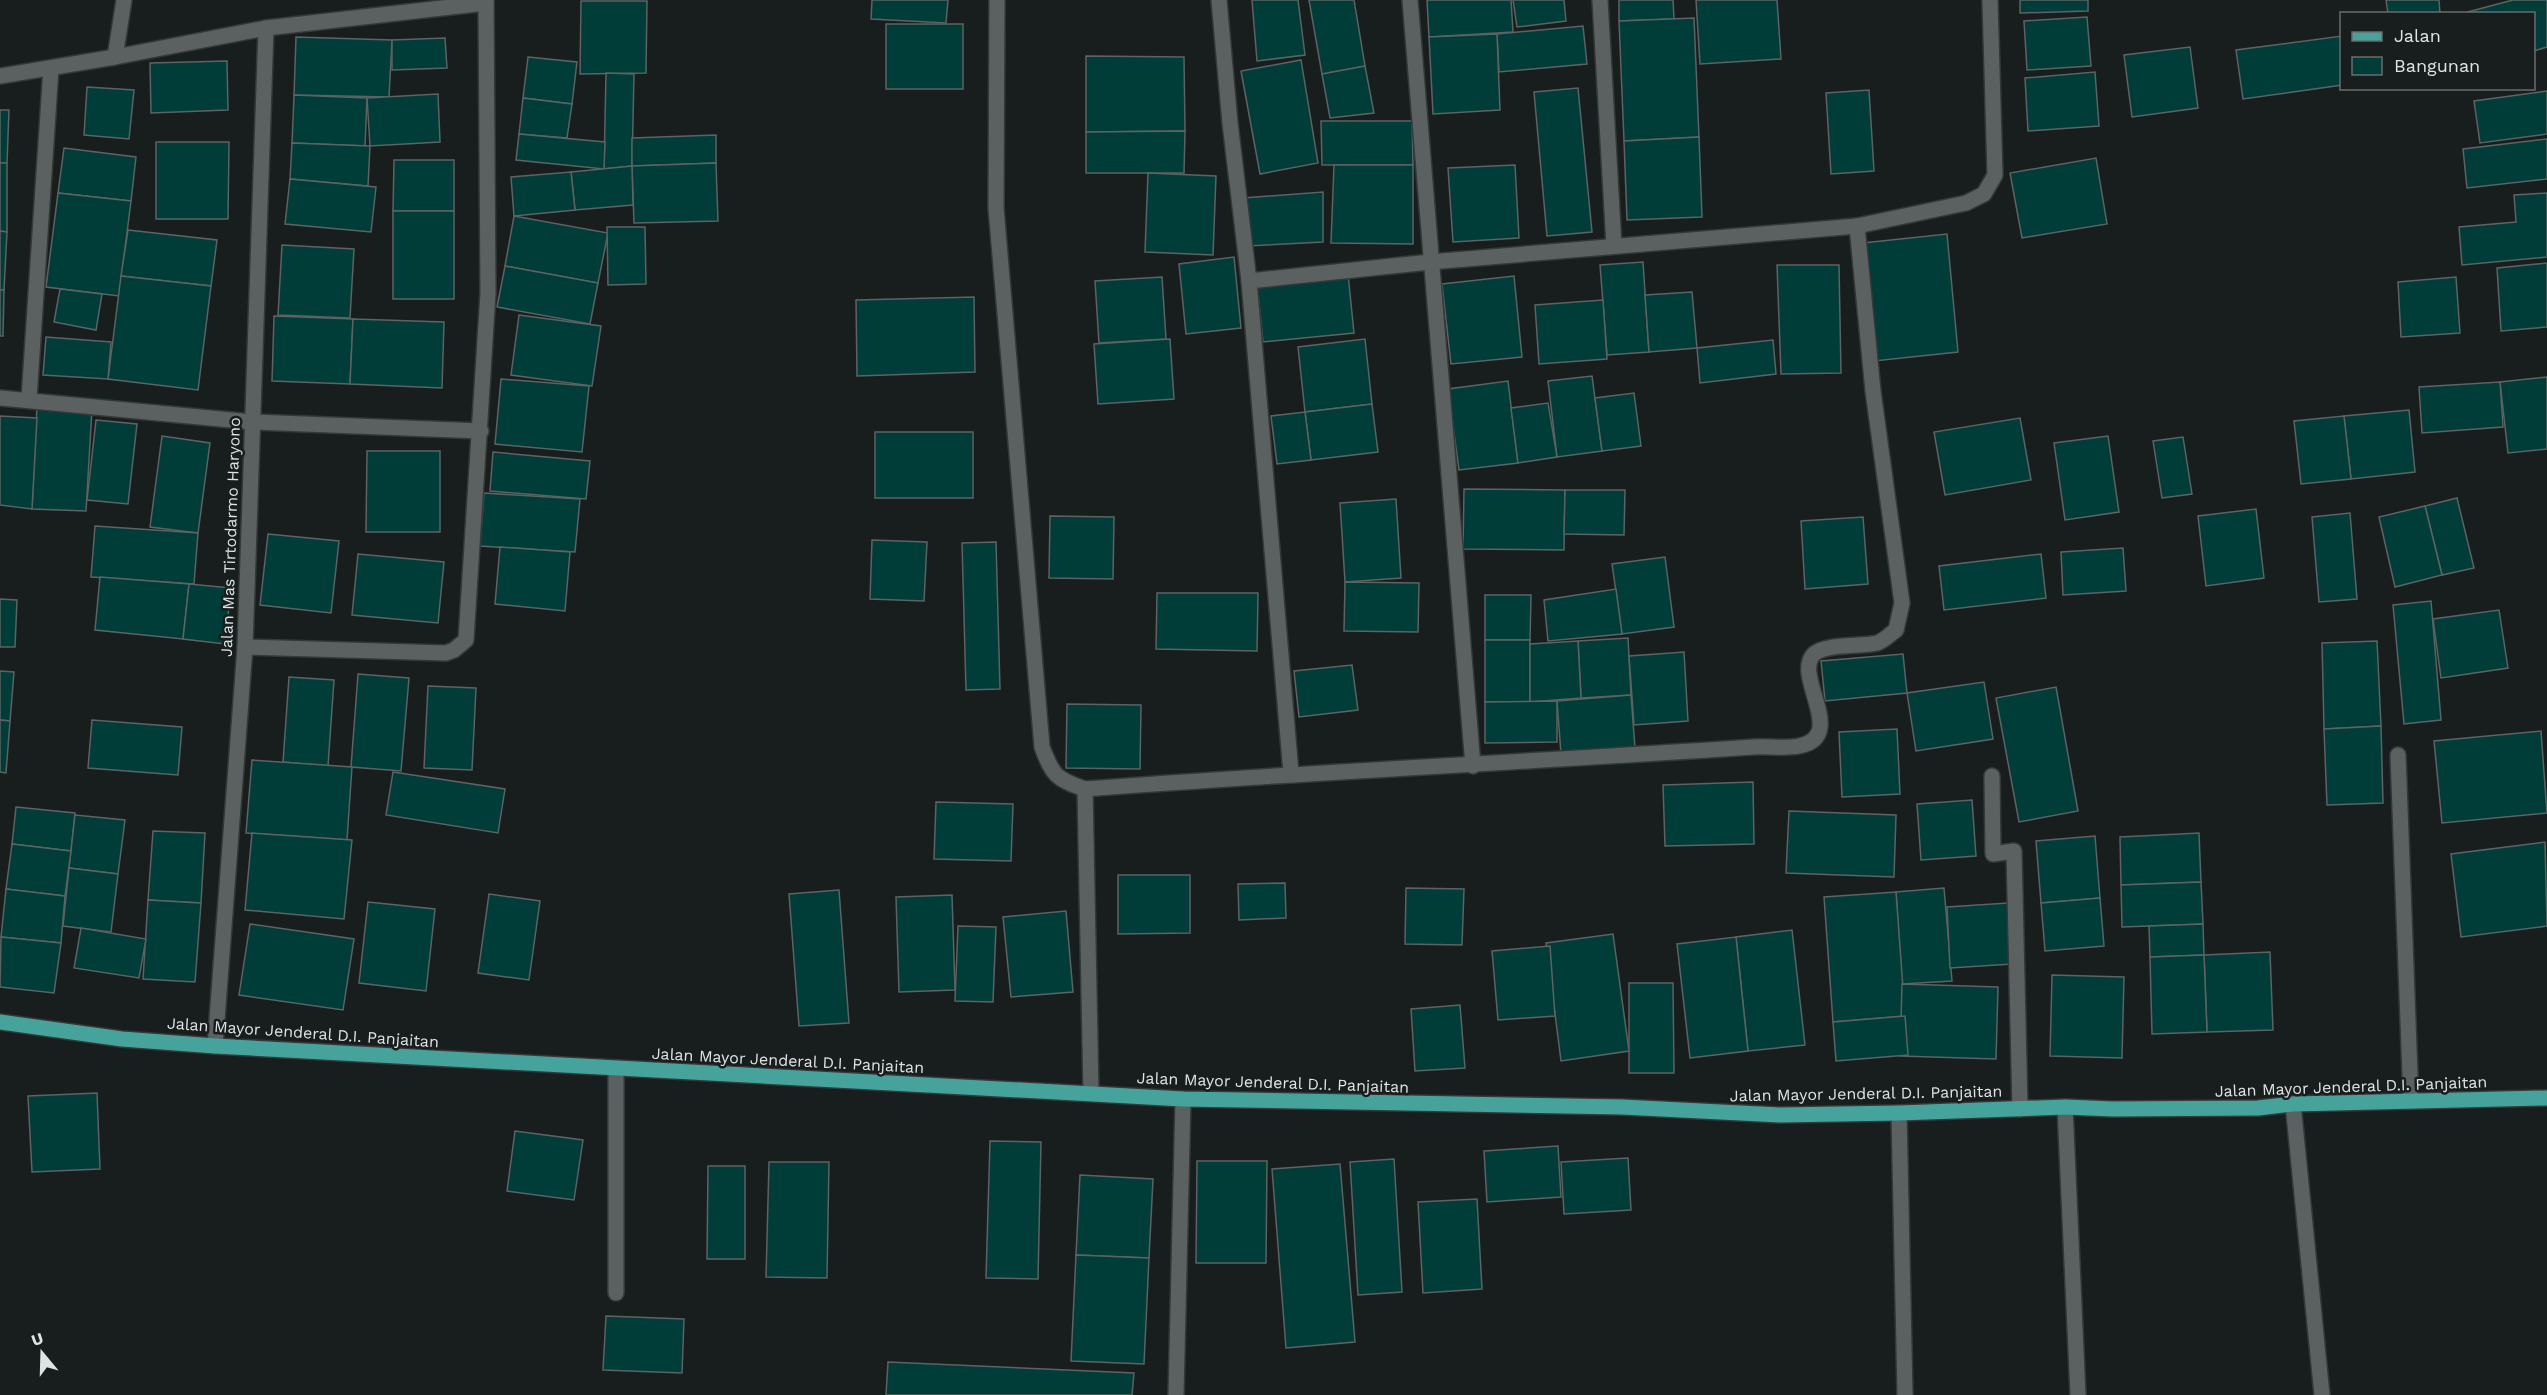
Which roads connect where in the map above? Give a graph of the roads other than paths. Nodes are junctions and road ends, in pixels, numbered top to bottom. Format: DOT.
graph roads {
  1 [pos="124,0"];
  2 [pos="997,0"];
  3 [pos="1219,0"];
  4 [pos="1410,0"];
  5 [pos="1600,0"];
  6 [pos="1990,0"];
  7 [pos="486,2"];
  8 [pos="266,28"];
  9 [pos="115,57"];
  10 [pos="51,68"];
  11 [pos="0,76"];
  12 [pos="1857,226"];
  13 [pos="1614,246"];
  14 [pos="1430,262"];
  15 [pos="1249,281"];
  16 [pos="0,398"];
  17 [pos="29,399"];
  18 [pos="252,422"];
  19 [pos="481,431"];
  20 [pos="245,647"];
  21 [pos="2398,755"];
  22 [pos="1473,766"];
  23 [pos="1291,774"];
  24 [pos="1992,776"];
  25 [pos="1085,789"];
  26 [pos="0,1022"];
  27 [pos="215,1046"];
  28 [pos="616,1069"];
  29 [pos="1091,1093"];
  30 [pos="2547,1098"];
  31 [pos="1184,1100"];
  32 [pos="2411,1101"];
  33 [pos="2293,1104"];
  34 [pos="2065,1107"];
  35 [pos="2020,1109"];
  36 [pos="1899,1113"];
  37 [pos="616,1293"];
  38 [pos="1176,1395"];
  39 [pos="1905,1395"];
  40 [pos="2078,1395"];
  41 [pos="2322,1395"];
  1 -- 9 [label="street"];
  2 -- 25 [label="street"];
  3 -- 15 [label="street"];
  4 -- 14 [label="street"];
  5 -- 13 [label="street"];
  6 -- 12 [label="street"];
  7 -- 8 [label="street"];
  7 -- 19 [label="street"];
  8 -- 9 [label="street"];
  8 -- 18 [label="street, Jalan Mas Tirtodarmo Haryono"];
  9 -- 10 [label="street"];
  10 -- 11 [label="street"];
  10 -- 17 [label="street"];
  12 -- 13 [label="street"];
  12 -- 22 [label="street"];
  13 -- 14 [label="street"];
  14 -- 15 [label="street"];
  14 -- 22 [label="street"];
  15 -- 23 [label="street"];
  16 -- 17 [label="street"];
  17 -- 18 [label="street"];
  18 -- 19 [label="street"];
  18 -- 20 [label="street, Jalan Mas Tirtodarmo Haryono"];
  19 -- 20 [label="street"];
  20 -- 27 [label="street, Jalan Mas Tirtodarmo Haryono"];
  21 -- 32 [label="street"];
  22 -- 23 [label="street"];
  23 -- 25 [label="street"];
  24 -- 35 [label="street"];
  25 -- 29 [label="street"];
  26 -- 27 [label="main road, Jalan Mayor Jenderal D.I. Panjaitan"];
  27 -- 28 [label="main road, Jalan Mayor Jenderal D.I. Panjaitan"];
  28 -- 29 [label="main road, Jalan Mayor Jenderal D.I. Panjaitan"];
  28 -- 37 [label="street"];
  29 -- 31 [label="main road, Jalan Mayor Jenderal D.I. Panjaitan"];
  30 -- 32 [label="main road, Jalan Mayor Jenderal D.I. Panjaitan"];
  31 -- 36 [label="main road, Jalan Mayor Jenderal D.I. Panjaitan"];
  31 -- 38 [label="street"];
  32 -- 33 [label="main road, Jalan Mayor Jenderal D.I. Panjaitan"];
  33 -- 34 [label="main road, Jalan Mayor Jenderal D.I. Panjaitan"];
  33 -- 41 [label="street"];
  34 -- 35 [label="main road, Jalan Mayor Jenderal D.I. Panjaitan"];
  34 -- 40 [label="street"];
  35 -- 36 [label="main road, Jalan Mayor Jenderal D.I. Panjaitan"];
  36 -- 39 [label="street"];
}
